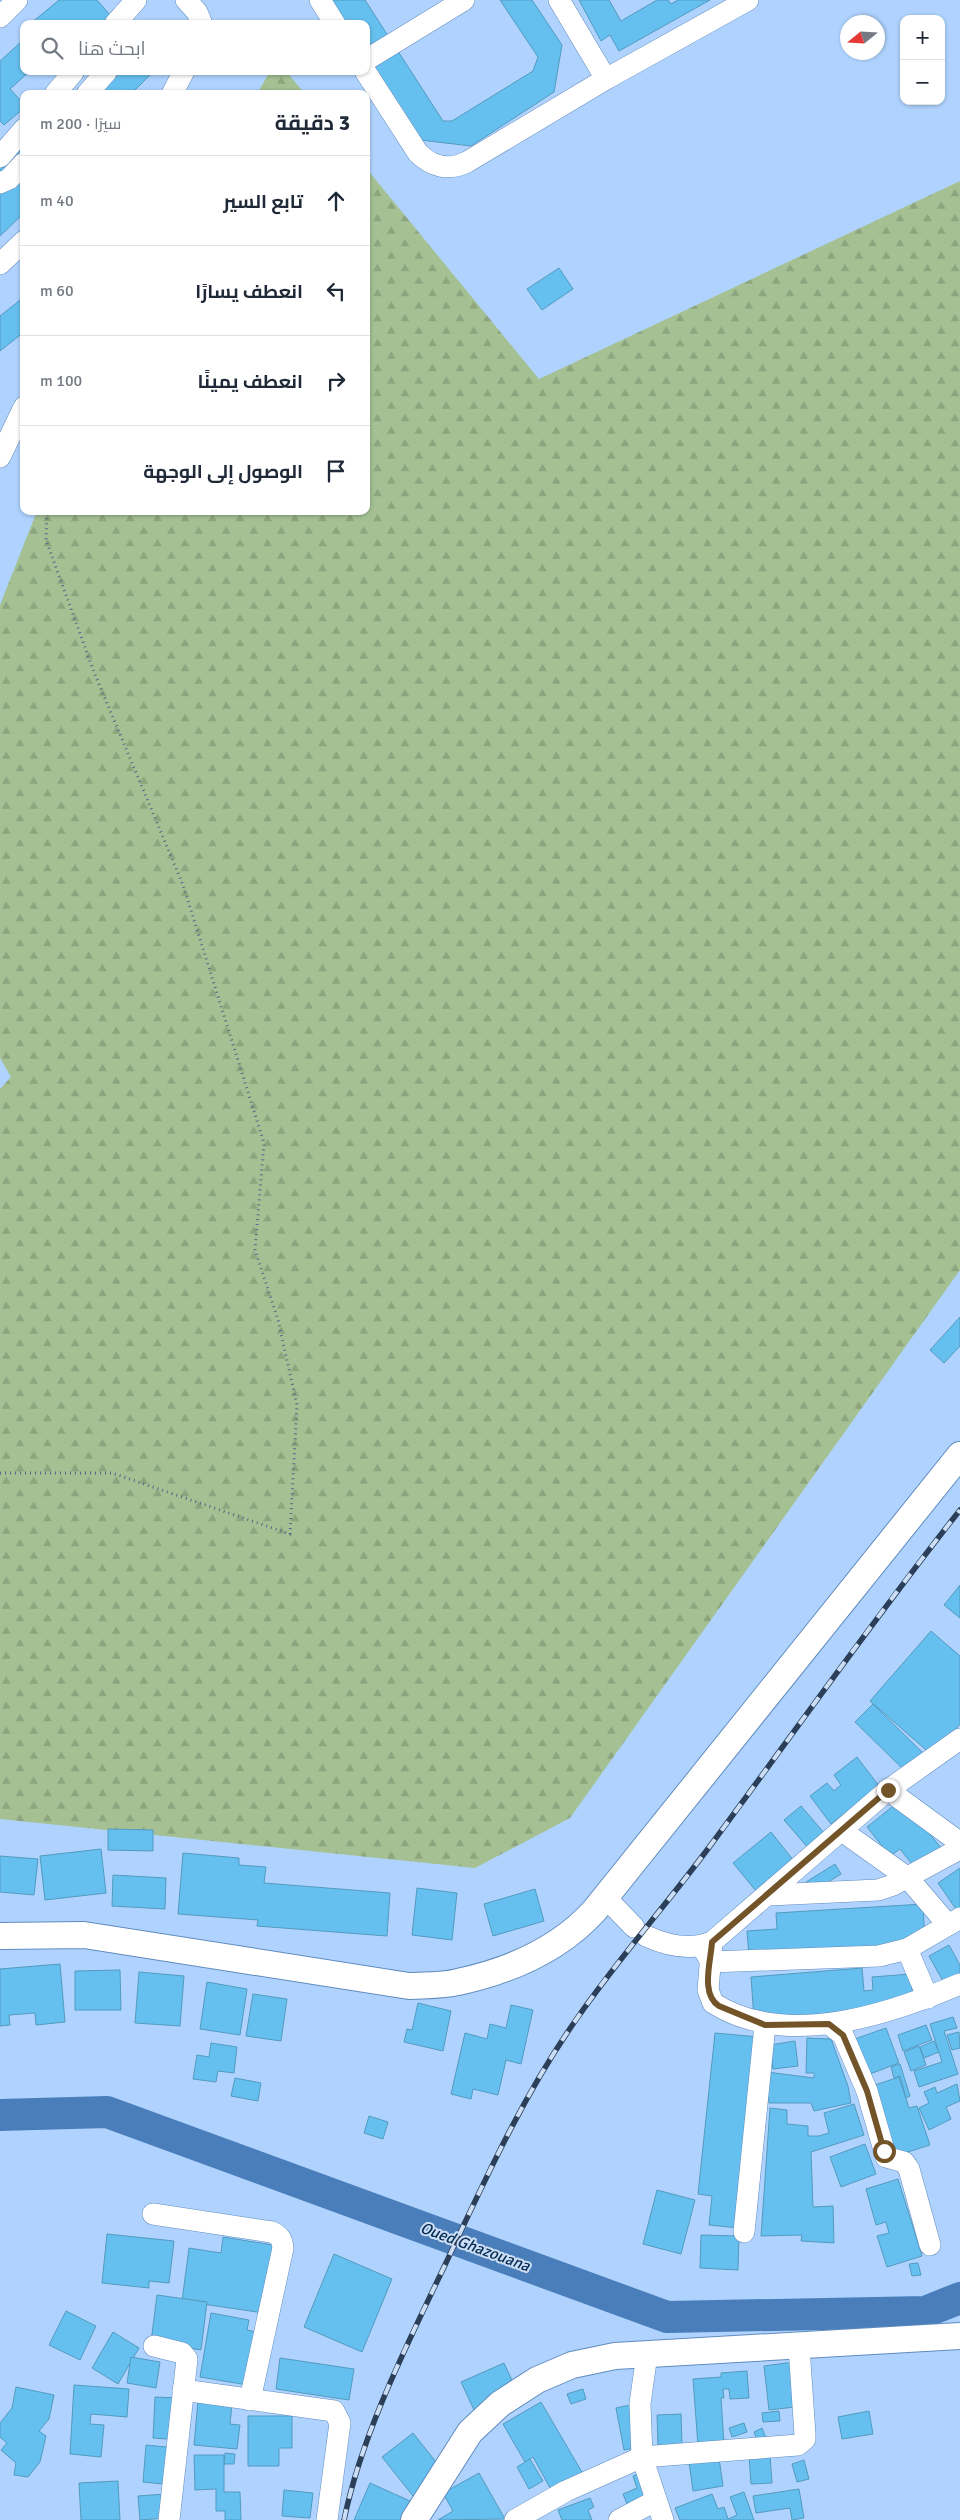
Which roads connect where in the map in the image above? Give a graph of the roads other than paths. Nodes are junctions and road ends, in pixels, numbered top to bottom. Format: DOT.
graph roads {
  1 [pos="17,0"];
  2 [pos="136,0"];
  3 [pos="186,0"];
  4 [pos="320,0"];
  5 [pos="464,0"];
  6 [pos="559,0"];
  7 [pos="748,0"];
  8 [pos="0,17"];
  9 [pos="118,20"];
  10 [pos="200,20"];
  11 [pos="332,20"];
  12 [pos="370,58"];
  13 [pos="71,75"];
  14 [pos="104,75"];
  15 [pos="182,75"];
  16 [pos="369,75"];
  17 [pos="606,79"];
  18 [pos="58,90"];
  19 [pos="90,90"];
  20 [pos="174,90"];
  21 [pos="20,134"];
  22 [pos="0,157"];
  23 [pos="20,167"];
  24 [pos="0,182"];
  25 [pos="20,245"];
  26 [pos="0,264"];
  27 [pos="20,415"];
  28 [pos="2,447"];
  29 [pos="960,1455"];
  30 [pos="960,1739"];
  31 [pos="888,1790"];
  32 [pos="842,1831"];
  33 [pos="908,1878"];
  34 [pos="770,1895"];
  35 [pos="605,1897"];
  36 [pos="954,1922"];
  37 [pos="0,1936"];
  38 [pos="907,1949"];
  39 [pos="708,1950"];
  40 [pos="960,1984"];
  41 [pos="928,1998"];
  42 [pos="829,2024"];
  43 [pos="765,2025"];
  44 [pos="154,2214"];
  45 [pos="744,2232"];
  46 [pos="930,2245"];
  47 [pos="960,2336"];
  48 [pos="154,2346"];
  49 [pos="799,2346"];
  50 [pos="647,2354"];
  51 [pos="184,2390"];
  52 [pos="250,2400"];
  53 [pos="642,2457"];
  54 [pos="659,2511"];
  55 [pos="169,2520"];
  56 [pos="327,2520"];
  57 [pos="414,2520"];
  58 [pos="515,2520"];
  59 [pos="619,2520"];
  1 -- 8 [label="street"];
  2 -- 9 [label="street"];
  3 -- 10 [label="street"];
  4 -- 11 [label="street"];
  5 -- 12 [label="street"];
  6 -- 17 [label="street"];
  7 -- 17 [label="street"];
  13 -- 18 [label="street"];
  14 -- 19 [label="street"];
  15 -- 20 [label="street"];
  16 -- 17 [label="street"];
  21 -- 22 [label="street"];
  23 -- 24 [label="street"];
  25 -- 26 [label="street"];
  27 -- 28 [label="street"];
  29 -- 35 [label="main road"];
  30 -- 31 [label="street"];
  31 -- 32 [label="street"];
  31 -- 33 [label="street"];
  32 -- 33 [label="street"];
  32 -- 34 [label="street"];
  33 -- 34 [label="street"];
  33 -- 36 [label="street"];
  34 -- 39 [label="street"];
  35 -- 37 [label="main road"];
  35 -- 39 [label="street"];
  36 -- 38 [label="street"];
  38 -- 39 [label="street"];
  38 -- 41 [label="street"];
  39 -- 43 [label="street"];
  40 -- 41 [label="street"];
  41 -- 42 [label="street"];
  42 -- 43 [label="street"];
  42 -- 46 [label="street"];
  43 -- 45 [label="street"];
  44 -- 52 [label="street"];
  47 -- 49 [label="main road"];
  48 -- 51 [label="street"];
  49 -- 50 [label="main road"];
  49 -- 53 [label="street"];
  50 -- 53 [label="street"];
  50 -- 57 [label="main road"];
  51 -- 52 [label="street"];
  51 -- 55 [label="street"];
  52 -- 56 [label="street"];
  53 -- 54 [label="street"];
  53 -- 58 [label="street"];
  54 -- 59 [label="street"];
}
